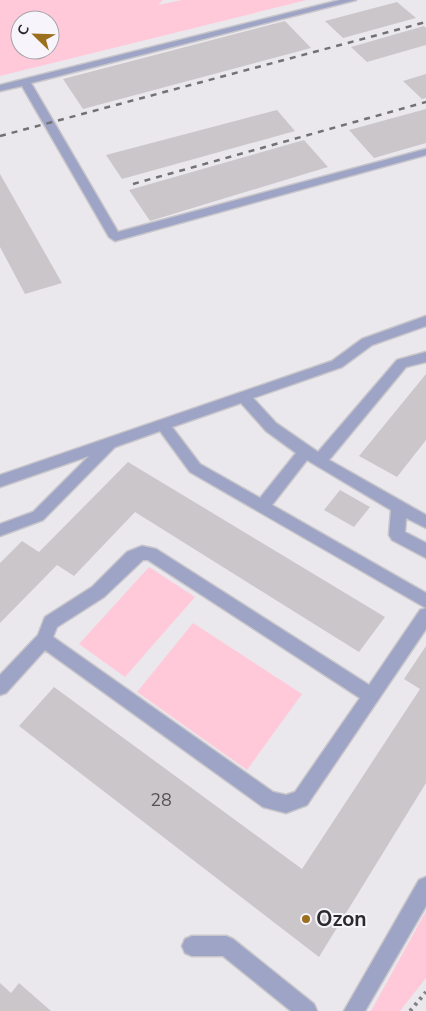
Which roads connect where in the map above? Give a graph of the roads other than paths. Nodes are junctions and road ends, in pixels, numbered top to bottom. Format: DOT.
graph roads {
  1 [pos="352,0"];
  2 [pos="25,82"];
  3 [pos="0,88"];
  4 [pos="426,152"];
  5 [pos="426,321"];
  6 [pos="426,357"];
  7 [pos="243,396"];
  8 [pos="164,424"];
  9 [pos="112,441"];
  10 [pos="306,452"];
  11 [pos="319,461"];
  12 [pos="0,481"];
  13 [pos="262,506"];
  14 [pos="399,506"];
  15 [pos="426,520"];
  16 [pos="0,530"];
  17 [pos="426,551"];
  18 [pos="426,601"];
  19 [pos="426,615"];
  20 [pos="44,640"];
  21 [pos="0,687"];
  22 [pos="372,696"];
  23 [pos="426,887"];
  24 [pos="192,946"];
  25 [pos="307,1011"];
  26 [pos="354,1011"];
  1 -- 2 [label="lane"];
  2 -- 3 [label="lane"];
  2 -- 4 [label="lane"];
  5 -- 7 [label="lane"];
  6 -- 11 [label="lane"];
  7 -- 8 [label="lane"];
  7 -- 10 [label="lane"];
  8 -- 9 [label="lane"];
  8 -- 13 [label="lane"];
  9 -- 12 [label="lane"];
  9 -- 16 [label="lane"];
  10 -- 11 [label="lane"];
  10 -- 13 [label="lane"];
  11 -- 14 [label="lane"];
  13 -- 18 [label="lane"];
  14 -- 15 [label="lane"];
  14 -- 17 [label="lane"];
  19 -- 22 [label="lane"];
  20 -- 21 [label="lane"];
  20 -- 22 [label="lane"];
  20 -- 22 [label="lane"];
  23 -- 26 [label="lane"];
  24 -- 25 [label="lane"];
}
